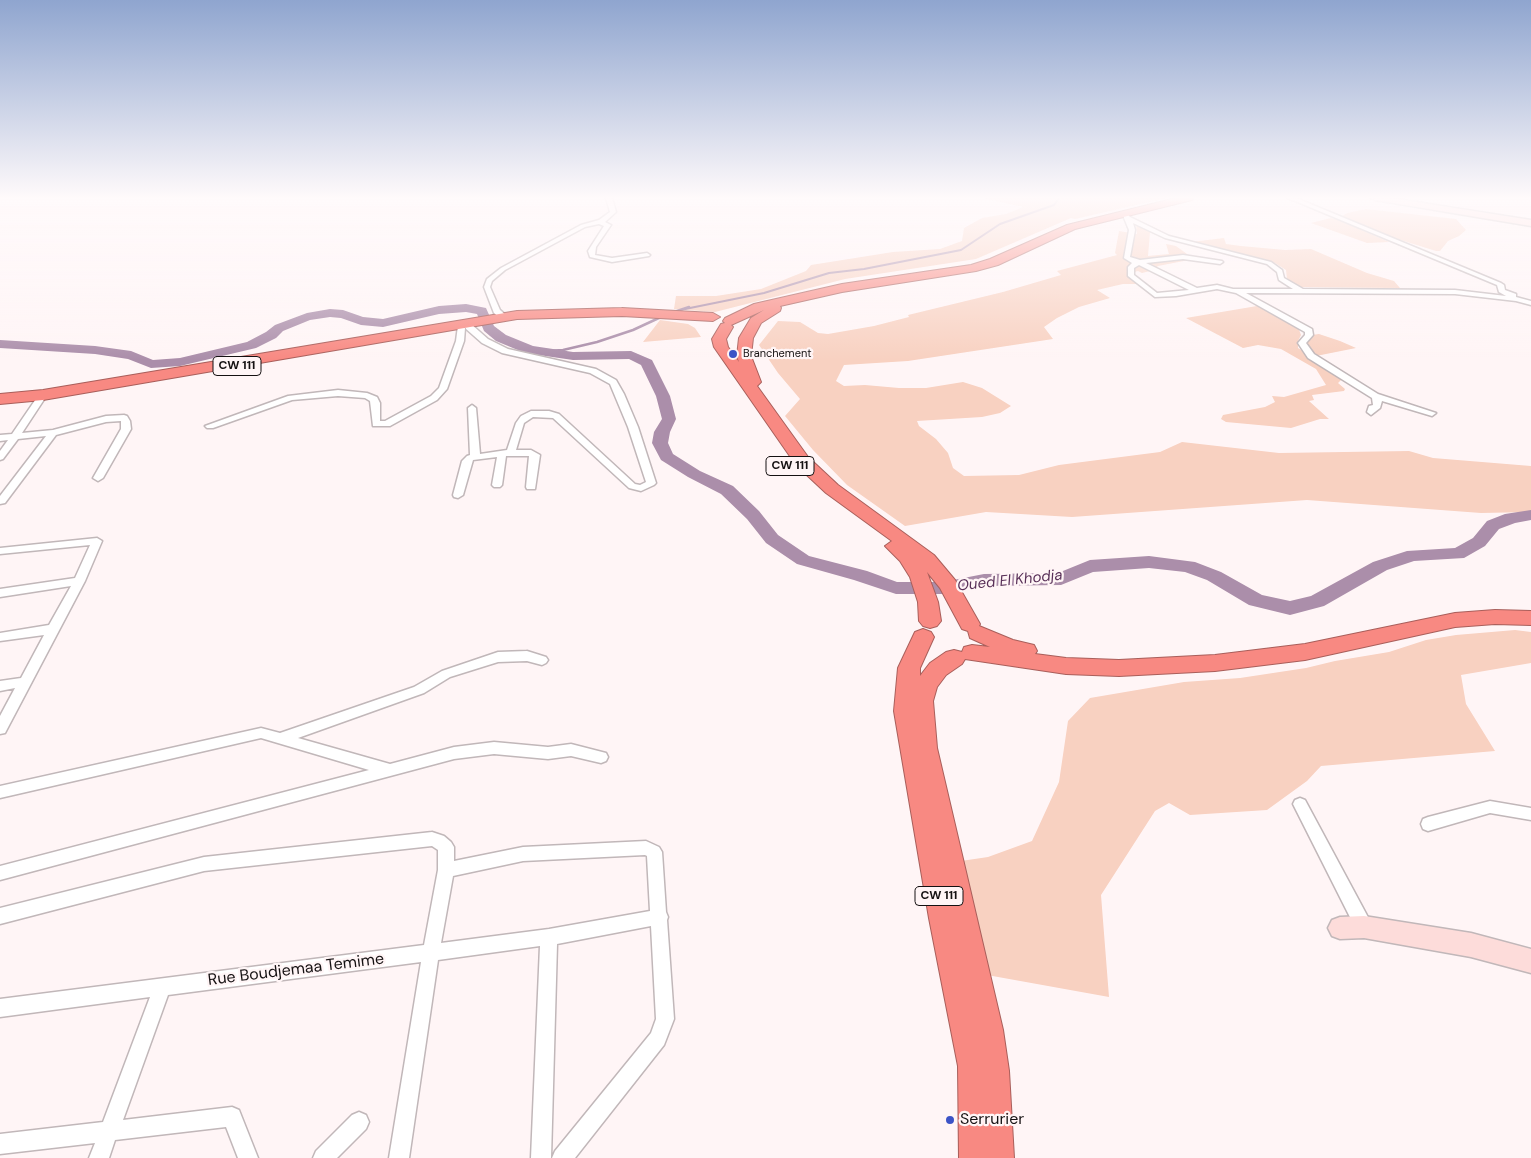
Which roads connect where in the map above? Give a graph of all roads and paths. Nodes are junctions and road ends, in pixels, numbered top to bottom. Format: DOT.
graph roads {
  1 [pos="535,252"];
  2 [pos="591,252"];
  3 [pos="995,252"];
  4 [pos="1016,252"];
  5 [pos="1128,252"];
  6 [pos="1227,252"];
  7 [pos="1422,252"];
  8 [pos="647,255"];
  9 [pos="1127,258"];
  10 [pos="1139,262"];
  11 [pos="1220,262"];
  12 [pos="1501,289"];
  13 [pos="1195,290"];
  14 [pos="1238,291"];
  15 [pos="1301,291"];
  16 [pos="1464,293"];
  17 [pos="807,296"];
  18 [pos="1517,299"];
  19 [pos="1531,303"];
  20 [pos="498,319"];
  21 [pos="715,322"];
  22 [pos="469,325"];
  23 [pos="1375,396"];
  24 [pos="42,398"];
  25 [pos="0,399"];
  26 [pos="0,405"];
  27 [pos="472,408"];
  28 [pos="766,409"];
  29 [pos="1372,412"];
  30 [pos="1432,413"];
  31 [pos="210,426"];
  32 [pos="52,433"];
  33 [pos="16,437"];
  34 [pos="0,438"];
  35 [pos="506,453"];
  36 [pos="475,456"];
  37 [pos="0,457"];
  38 [pos="98,478"];
  39 [pos="497,485"];
  40 [pos="532,488"];
  41 [pos="458,495"];
  42 [pos="1,501"];
  43 [pos="0,552"];
  44 [pos="926,569"];
  45 [pos="79,581"];
  46 [pos="0,592"];
  47 [pos="957,600"];
  48 [pos="1531,608"];
  49 [pos="1531,618"];
  50 [pos="927,620"];
  51 [pos="54,629"];
  52 [pos="0,637"];
  53 [pos="969,642"];
  54 [pos="542,660"];
  55 [pos="1058,660"];
  56 [pos="24,682"];
  57 [pos="926,684"];
  58 [pos="0,686"];
  59 [pos="0,729"];
  60 [pos="282,738"];
  61 [pos="601,757"];
  62 [pos="393,770"];
  63 [pos="0,792"];
  64 [pos="1300,804"];
  65 [pos="1531,814"];
  66 [pos="1428,824"];
  67 [pos="446,870"];
  68 [pos="0,872"];
  69 [pos="0,916"];
  70 [pos="660,918"];
  71 [pos="1364,927"];
  72 [pos="1340,928"];
  73 [pos="549,937"];
  74 [pos="431,952"];
  75 [pos="1531,961"];
  76 [pos="162,987"];
  77 [pos="0,1008"];
  78 [pos="359,1122"];
  79 [pos="108,1130"];
  80 [pos="0,1144"];
  81 [pos="99,1158"];
  82 [pos="248,1158"];
  83 [pos="323,1158"];
  84 [pos="399,1158"];
  85 [pos="541,1158"];
  86 [pos="562,1158"];
  87 [pos="976,1158"];
  88 [pos="997,1158"];
  1 -- 20 [label="street"];
  2 -- 8 [label="street"];
  3 -- 21 [label="highway"];
  4 -- 17 [label="highway"];
  5 -- 9 [label="street"];
  6 -- 15 [label="street"];
  7 -- 12 [label="street"];
  9 -- 10 [label="street"];
  9 -- 13 [label="street"];
  10 -- 11 [label="street"];
  10 -- 13 [label="street"];
  12 -- 16 [label="street"];
  12 -- 18 [label="street"];
  13 -- 14 [label="street"];
  14 -- 15 [label="street"];
  14 -- 23 [label="street"];
  15 -- 16 [label="street"];
  16 -- 18 [label="street"];
  17 -- 21 [label="highway"];
  17 -- 28 [label="highway"];
  18 -- 19 [label="street"];
  20 -- 21 [label="highway, CW 111"];
  20 -- 22 [label="highway, CW 111"];
  21 -- 28 [label="highway"];
  21 -- 44 [label="highway, CW 111"];
  22 -- 24 [label="highway, CW 111"];
  22 -- 31 [label="street"];
  22 -- 35 [label="street"];
  23 -- 29 [label="street"];
  23 -- 30 [label="street"];
  24 -- 25 [label="highway, CW 111"];
  24 -- 26 [label="highway, CW 111"];
  24 -- 33 [label="street"];
  27 -- 36 [label="street"];
  28 -- 44 [label="highway"];
  32 -- 33 [label="street"];
  32 -- 38 [label="street"];
  32 -- 42 [label="street"];
  33 -- 34 [label="street"];
  33 -- 37 [label="street"];
  35 -- 36 [label="street"];
  35 -- 39 [label="street"];
  35 -- 40 [label="street"];
  36 -- 41 [label="street"];
  43 -- 45 [label="street"];
  44 -- 47 [label="highway"];
  44 -- 50 [label="highway, CW 111"];
  45 -- 46 [label="street"];
  45 -- 51 [label="street"];
  47 -- 53 [label="highway"];
  47 -- 55 [label="highway"];
  48 -- 55 [label="highway"];
  49 -- 55 [label="highway"];
  50 -- 53 [label="highway"];
  50 -- 53 [label="highway"];
  50 -- 87 [label="highway, CW 111"];
  51 -- 52 [label="street"];
  51 -- 56 [label="street"];
  53 -- 55 [label="highway"];
  53 -- 57 [label="highway"];
  54 -- 60 [label="street"];
  55 -- 57 [label="highway"];
  56 -- 58 [label="street"];
  56 -- 59 [label="street"];
  57 -- 88 [label="highway"];
  60 -- 62 [label="street"];
  60 -- 63 [label="street"];
  61 -- 62 [label="street"];
  62 -- 68 [label="street"];
  64 -- 71 [label="street"];
  65 -- 66 [label="street"];
  67 -- 69 [label="street"];
  67 -- 70 [label="street"];
  67 -- 74 [label="street"];
  70 -- 73 [label="street, Rue Boudjemaa Temime"];
  70 -- 86 [label="street"];
  71 -- 72 [label="street"];
  71 -- 75 [label="street"];
  73 -- 74 [label="street, Rue Boudjemaa Temime"];
  73 -- 85 [label="street"];
  74 -- 76 [label="street, Rue Boudjemaa Temime"];
  74 -- 84 [label="street"];
  76 -- 77 [label="street, Rue Boudjemaa Temime"];
  76 -- 79 [label="street"];
  78 -- 83 [label="street"];
  79 -- 80 [label="street"];
  79 -- 81 [label="street"];
  79 -- 82 [label="street"];
}
